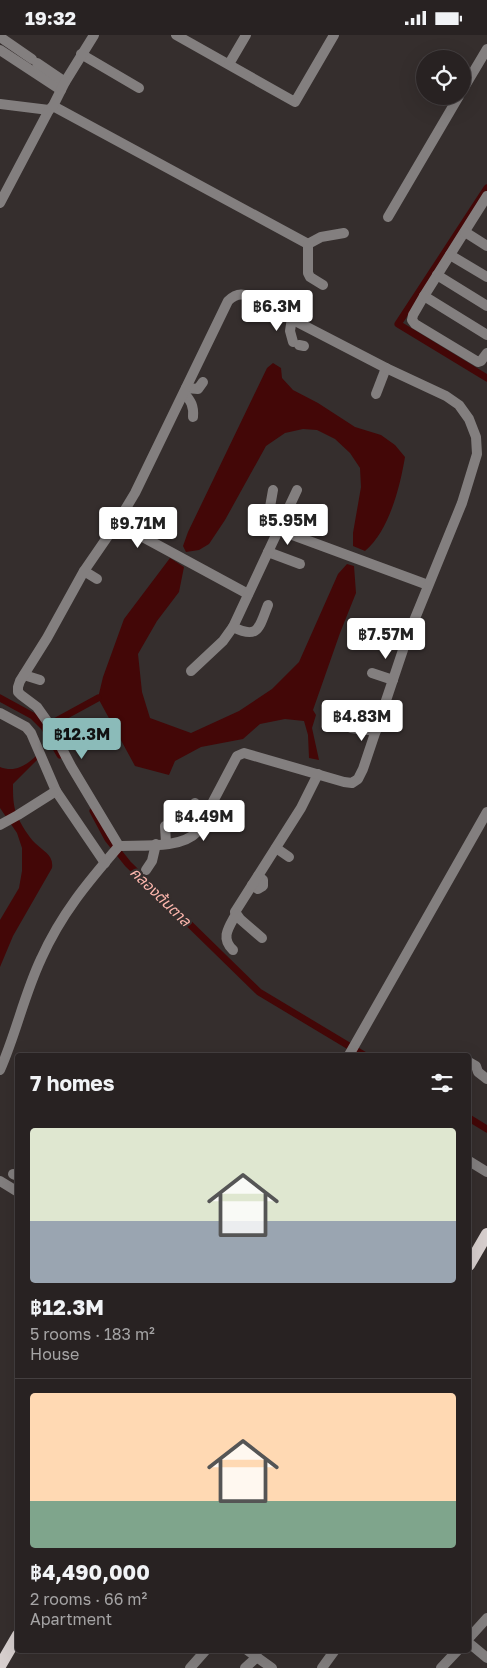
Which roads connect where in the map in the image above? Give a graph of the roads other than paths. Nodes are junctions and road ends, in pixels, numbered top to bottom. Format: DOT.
graph roads {
  1 [pos="94,35"];
  2 [pos="176,35"];
  3 [pos="246,35"];
  4 [pos="334,35"];
  5 [pos="0,37"];
  6 [pos="487,49"];
  7 [pos="0,50"];
  8 [pos="81,54"];
  9 [pos="229,64"];
  10 [pos="471,76"];
  11 [pos="63,86"];
  12 [pos="139,88"];
  13 [pos="0,104"];
  14 [pos="454,105"];
  15 [pos="51,108"];
  16 [pos="487,196"];
  17 [pos="0,203"];
  18 [pos="482,213"];
  19 [pos="388,217"];
  20 [pos="464,232"];
  21 [pos="344,233"];
  22 [pos="308,243"];
  23 [pos="487,246"];
  24 [pos="450,255"];
  25 [pos="437,275"];
  26 [pos="487,277"];
  27 [pos="323,285"];
  28 [pos="424,296"];
  29 [pos="487,306"];
  30 [pos="292,318"];
  31 [pos="487,335"];
  32 [pos="298,345"];
  33 [pos="487,353"];
  34 [pos="197,364"];
  35 [pos="386,368"];
  36 [pos="185,391"];
  37 [pos="376,394"];
  38 [pos="193,417"];
  39 [pos="273,490"];
  40 [pos="297,490"];
  41 [pos="286,515"];
  42 [pos="117,523"];
  43 [pos="279,530"];
  44 [pos="268,553"];
  45 [pos="300,564"];
  46 [pos="84,571"];
  47 [pos="97,579"];
  48 [pos="428,585"];
  49 [pos="248,594"];
  50 [pos="268,605"];
  51 [pos="233,627"];
  52 [pos="190,671"];
  53 [pos="372,673"];
  54 [pos="24,675"];
  55 [pos="40,680"];
  56 [pos="393,680"];
  57 [pos="0,713"];
  58 [pos="351,728"];
  59 [pos="376,731"];
  60 [pos="318,774"];
  61 [pos="56,791"];
  62 [pos="195,803"];
  63 [pos="487,812"];
  64 [pos="4,823"];
  65 [pos="200,825"];
  66 [pos="165,826"];
  67 [pos="161,844"];
  68 [pos="118,847"];
  69 [pos="276,848"];
  70 [pos="289,857"];
  71 [pos="107,860"];
  72 [pos="146,870"];
  73 [pos="236,914"];
  74 [pos="262,938"];
  75 [pos="233,950"];
  76 [pos="351,1053"];
  77 [pos="471,1063"];
  78 [pos="0,1070"];
  79 [pos="487,1079"];
  80 [pos="471,1162"];
  81 [pos="487,1172"];
  82 [pos="0,1181"];
  83 [pos="15,1190"];
  84 [pos="487,1234"];
  85 [pos="471,1262"];
  86 [pos="487,1618"];
  87 [pos="471,1636"];
  88 [pos="15,1640"];
  89 [pos="471,1645"];
  90 [pos="203,1653"];
  91 [pos="251,1653"];
  92 [pos="333,1653"];
  93 [pos="455,1653"];
  94 [pos="257,1657"];
  95 [pos="487,1658"];
  96 [pos="0,1666"];
  97 [pos="443,1667"];
  98 [pos="190,1668"];
  99 [pos="245,1668"];
  100 [pos="272,1668"];
  101 [pos="322,1668"];
  1 -- 8 [label="street"];
  2 -- 9 [label="street"];
  3 -- 9 [label="street"];
  4 -- 9 [label="street"];
  5 -- 11 [label="street"];
  6 -- 10 [label="street"];
  7 -- 11 [label="street"];
  8 -- 11 [label="street"];
  8 -- 12 [label="street"];
  11 -- 15 [label="street"];
  13 -- 15 [label="street"];
  14 -- 19 [label="street"];
  15 -- 17 [label="street"];
  15 -- 22 [label="street"];
  16 -- 18 [label="street"];
  18 -- 20 [label="street"];
  20 -- 23 [label="street"];
  20 -- 24 [label="street"];
  21 -- 22 [label="street"];
  22 -- 27 [label="street"];
  24 -- 25 [label="street"];
  24 -- 26 [label="street"];
  25 -- 28 [label="street"];
  25 -- 29 [label="street"];
  28 -- 31 [label="street"];
  28 -- 33 [label="street"];
  30 -- 32 [label="street"];
  30 -- 34 [label="street"];
  30 -- 35 [label="street"];
  34 -- 36 [label="street"];
  34 -- 36 [label="street"];
  35 -- 37 [label="street"];
  35 -- 48 [label="street"];
  36 -- 38 [label="street"];
  36 -- 42 [label="street"];
  39 -- 41 [label="street"];
  40 -- 41 [label="street"];
  41 -- 43 [label="street"];
  42 -- 46 [label="street"];
  42 -- 49 [label="street"];
  43 -- 44 [label="street"];
  43 -- 48 [label="street"];
  44 -- 45 [label="street"];
  44 -- 49 [label="street"];
  46 -- 47 [label="street"];
  46 -- 54 [label="street"];
  48 -- 56 [label="street"];
  49 -- 51 [label="street"];
  50 -- 51 [label="street"];
  51 -- 52 [label="street"];
  53 -- 56 [label="street"];
  54 -- 55 [label="street"];
  54 -- 68 [label="street"];
  56 -- 59 [label="street"];
  57 -- 61 [label="street"];
  58 -- 59 [label="street"];
  59 -- 60 [label="street"];
  60 -- 65 [label="street"];
  60 -- 69 [label="street"];
  61 -- 64 [label="street"];
  61 -- 71 [label="street"];
  62 -- 65 [label="street"];
  63 -- 76 [label="street"];
  65 -- 67 [label="street"];
  66 -- 67 [label="street"];
  67 -- 68 [label="street"];
  67 -- 72 [label="street"];
  68 -- 71 [label="street"];
  69 -- 70 [label="street"];
  69 -- 73 [label="street"];
  71 -- 78 [label="street"];
  73 -- 74 [label="street"];
  73 -- 75 [label="street"];
  77 -- 79 [label="street"];
  80 -- 81 [label="street"];
  82 -- 83 [label="street"];
  84 -- 85 [label="main road"];
  86 -- 87 [label="street"];
  88 -- 96 [label="main road"];
  89 -- 95 [label="street"];
  90 -- 98 [label="street"];
  91 -- 94 [label="street"];
  92 -- 101 [label="street"];
  93 -- 97 [label="street"];
  94 -- 99 [label="street"];
  94 -- 100 [label="street"];
}
